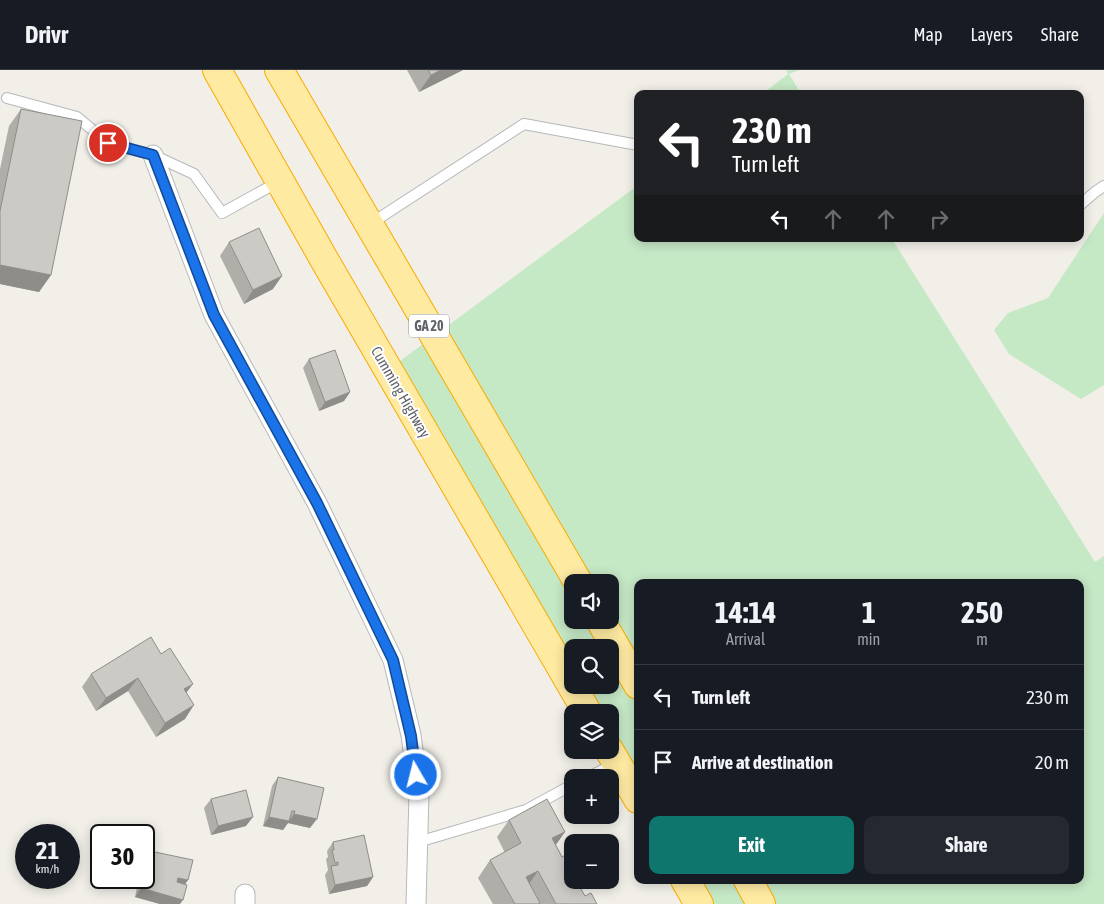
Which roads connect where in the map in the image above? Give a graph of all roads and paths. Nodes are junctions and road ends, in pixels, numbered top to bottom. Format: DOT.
graph roads {
  1 [pos="217,70"];
  2 [pos="279,70"];
  3 [pos="7,98"];
  4 [pos="634,144"];
  5 [pos="153,155"];
  6 [pos="280,181"];
  7 [pos="1104,186"];
  8 [pos="1084,201"];
  9 [pos="370,224"];
  10 [pos="573,574"];
  11 [pos="605,629"];
  12 [pos="634,678"];
  13 [pos="582,704"];
  14 [pos="609,759"];
  15 [pos="615,759"];
  16 [pos="598,769"];
  17 [pos="564,789"];
  18 [pos="634,792"];
  19 [pos="418,842"];
  20 [pos="687,884"];
  21 [pos="750,884"];
  22 [pos="416,904"];
  23 [pos="699,904"];
  24 [pos="761,904"];
  1 -- 6 [label="highway, Cumming Highway"];
  2 -- 9 [label="highway, GA 20"];
  3 -- 5 [label="lane"];
  4 -- 9 [label="lane"];
  5 -- 6 [label="lane"];
  5 -- 19 [label="street"];
  6 -- 13 [label="highway, Cumming Highway"];
  7 -- 8 [label="lane"];
  9 -- 10 [label="highway, GA 20"];
  11 -- 12 [label="highway"];
  14 -- 16 [label="lane"];
  15 -- 18 [label="highway"];
  17 -- 19 [label="lane"];
  19 -- 22 [label="street"];
  20 -- 23 [label="highway"];
  21 -- 24 [label="highway"];
}
